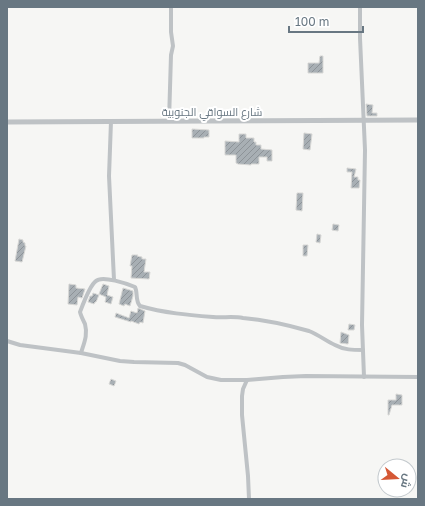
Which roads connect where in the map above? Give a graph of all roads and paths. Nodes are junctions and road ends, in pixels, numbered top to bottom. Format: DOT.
graph roads {
  1 [pos="171,7"];
  2 [pos="360,7"];
  3 [pos="363,120"];
  4 [pos="418,120"];
  5 [pos="110,121"];
  6 [pos="169,121"];
  7 [pos="7,122"];
  8 [pos="114,280"];
  9 [pos="7,341"];
  10 [pos="363,350"];
  11 [pos="81,354"];
  12 [pos="364,377"];
  13 [pos="418,377"];
  14 [pos="247,380"];
  15 [pos="249,499"];
  1 -- 6 [label="street"];
  2 -- 3 [label="street"];
  3 -- 4 [label="street, شارع السواقي الجنوبية"];
  3 -- 6 [label="street, شارع السواقي الجنوبية"];
  3 -- 10 [label="street"];
  5 -- 6 [label="street, شارع السواقي الجنوبية"];
  5 -- 7 [label="street, شارع السواقي الجنوبية"];
  5 -- 8 [label="street"];
  8 -- 10 [label="street"];
  8 -- 11 [label="street"];
  9 -- 11 [label="street"];
  10 -- 12 [label="street"];
  11 -- 14 [label="street"];
  12 -- 13 [label="street"];
  12 -- 14 [label="street"];
  14 -- 15 [label="street"];
}
